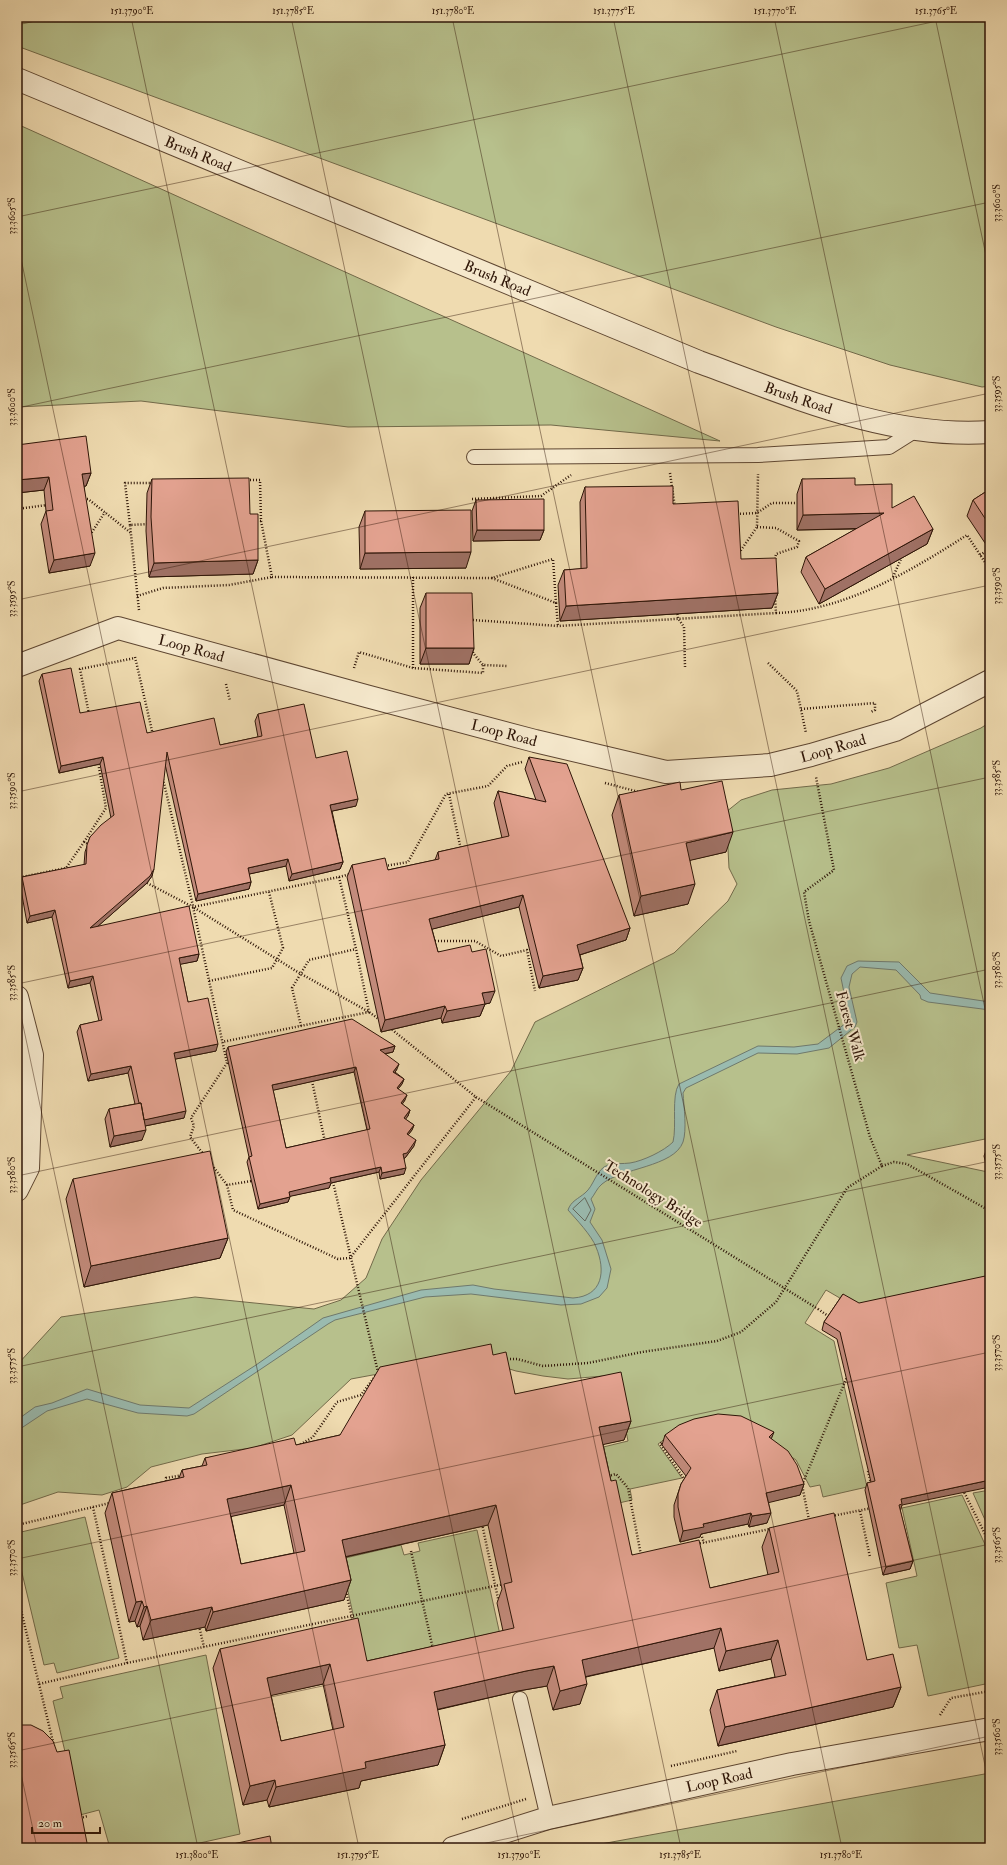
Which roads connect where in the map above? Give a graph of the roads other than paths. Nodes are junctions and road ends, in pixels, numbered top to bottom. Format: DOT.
graph roads {
  1 [pos="17,80"];
  2 [pos="916,430"];
  3 [pos="990,432"];
  4 [pos="474,457"];
  5 [pos="17,666"];
  6 [pos="990,681"];
  7 [pos="17,996"];
  8 [pos="17,1190"];
  9 [pos="520,1699"];
  10 [pos="990,1729"];
  11 [pos="548,1818"];
  12 [pos="453,1848"];
  1 -- 2 [label="street, Brush Road"];
  2 -- 3 [label="street, Brush Road"];
  2 -- 4 [label="lane"];
  5 -- 6 [label="street, Loop Road"];
  7 -- 8 [label="street"];
  9 -- 11 [label="lane"];
  10 -- 11 [label="street, Loop Road"];
  11 -- 12 [label="street, Loop Road"];
}
